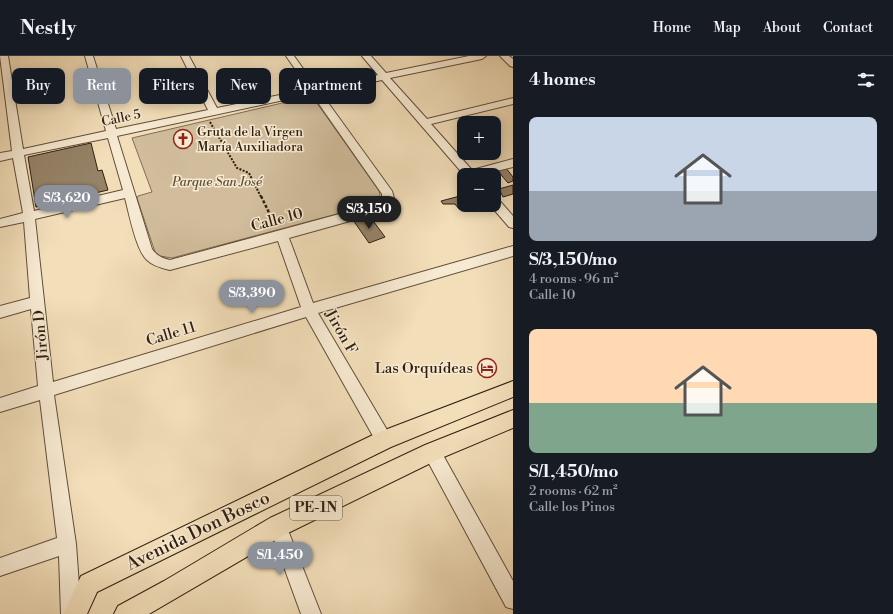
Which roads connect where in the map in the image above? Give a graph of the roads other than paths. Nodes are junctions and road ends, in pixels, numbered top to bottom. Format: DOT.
graph roads {
  1 [pos="4,56"];
  2 [pos="89,56"];
  3 [pos="185,56"];
  4 [pos="194,56"];
  5 [pos="290,56"];
  6 [pos="366,56"];
  7 [pos="482,56"];
  8 [pos="504,56"];
  9 [pos="513,64"];
  10 [pos="298,68"];
  11 [pos="384,77"];
  12 [pos="376,79"];
  13 [pos="279,99"];
  14 [pos="513,101"];
  15 [pos="323,104"];
  16 [pos="214,113"];
  17 [pos="425,123"];
  18 [pos="111,134"];
  19 [pos="18,153"];
  20 [pos="0,157"];
  21 [pos="513,163"];
  22 [pos="465,168"];
  23 [pos="493,168"];
  24 [pos="128,193"];
  25 [pos="501,210"];
  26 [pos="29,216"];
  27 [pos="0,223"];
  28 [pos="513,224"];
  29 [pos="281,235"];
  30 [pos="513,251"];
  31 [pos="38,302"];
  32 [pos="309,310"];
  33 [pos="0,312"];
  34 [pos="513,389"];
  35 [pos="46,390"];
  36 [pos="0,405"];
  37 [pos="513,419"];
  38 [pos="384,440"];
  39 [pos="432,452"];
  40 [pos="278,526"];
  41 [pos="67,544"];
  42 [pos="0,567"];
  43 [pos="513,600"];
  44 [pos="71,614"];
  45 [pos="75,614"];
  46 [pos="126,614"];
  47 [pos="311,614"];
  1 -- 19 [label="street, Jirón D"];
  2 -- 18 [label="street"];
  3 -- 16 [label="street"];
  4 -- 16 [label="street"];
  5 -- 10 [label="street"];
  6 -- 11 [label="street"];
  7 -- 11 [label="street, Calle 5"];
  8 -- 9 [label="street"];
  11 -- 12 [label="street, Calle 5"];
  11 -- 17 [label="street"];
  13 -- 16 [label="street, Calle 5"];
  14 -- 17 [label="street"];
  15 -- 29 [label="street, Calle 10"];
  16 -- 18 [label="street, Calle 5"];
  17 -- 22 [label="street"];
  18 -- 19 [label="street, Calle 5"];
  18 -- 24 [label="street"];
  19 -- 20 [label="street, Calle 5"];
  19 -- 26 [label="street, Jirón D"];
  21 -- 23 [label="street"];
  24 -- 26 [label="street"];
  24 -- 29 [label="street, Calle 10"];
  25 -- 28 [label="street"];
  26 -- 27 [label="street"];
  26 -- 31 [label="street, Jirón D"];
  29 -- 32 [label="street, Jirón F"];
  30 -- 32 [label="street, Calle 11"];
  31 -- 33 [label="street"];
  31 -- 35 [label="street, Jirón D"];
  32 -- 35 [label="street, Calle 11"];
  32 -- 38 [label="street, Jirón F"];
  34 -- 38 [label="main road, Avenida Don Bosco / PE-1N"];
  35 -- 36 [label="street, Calle 11"];
  35 -- 41 [label="street, Jirón D"];
  37 -- 39 [label="main road, Avenida Don Bosco / PE-1N"];
  38 -- 45 [label="main road, Avenida Don Bosco / PE-1N"];
  39 -- 40 [label="main road, Avenida Don Bosco / PE-1N"];
  39 -- 43 [label="street"];
  40 -- 46 [label="main road, Avenida Don Bosco / PE-1N"];
  40 -- 47 [label="street"];
  41 -- 42 [label="street"];
  41 -- 44 [label="street, Jirón D"];
}
